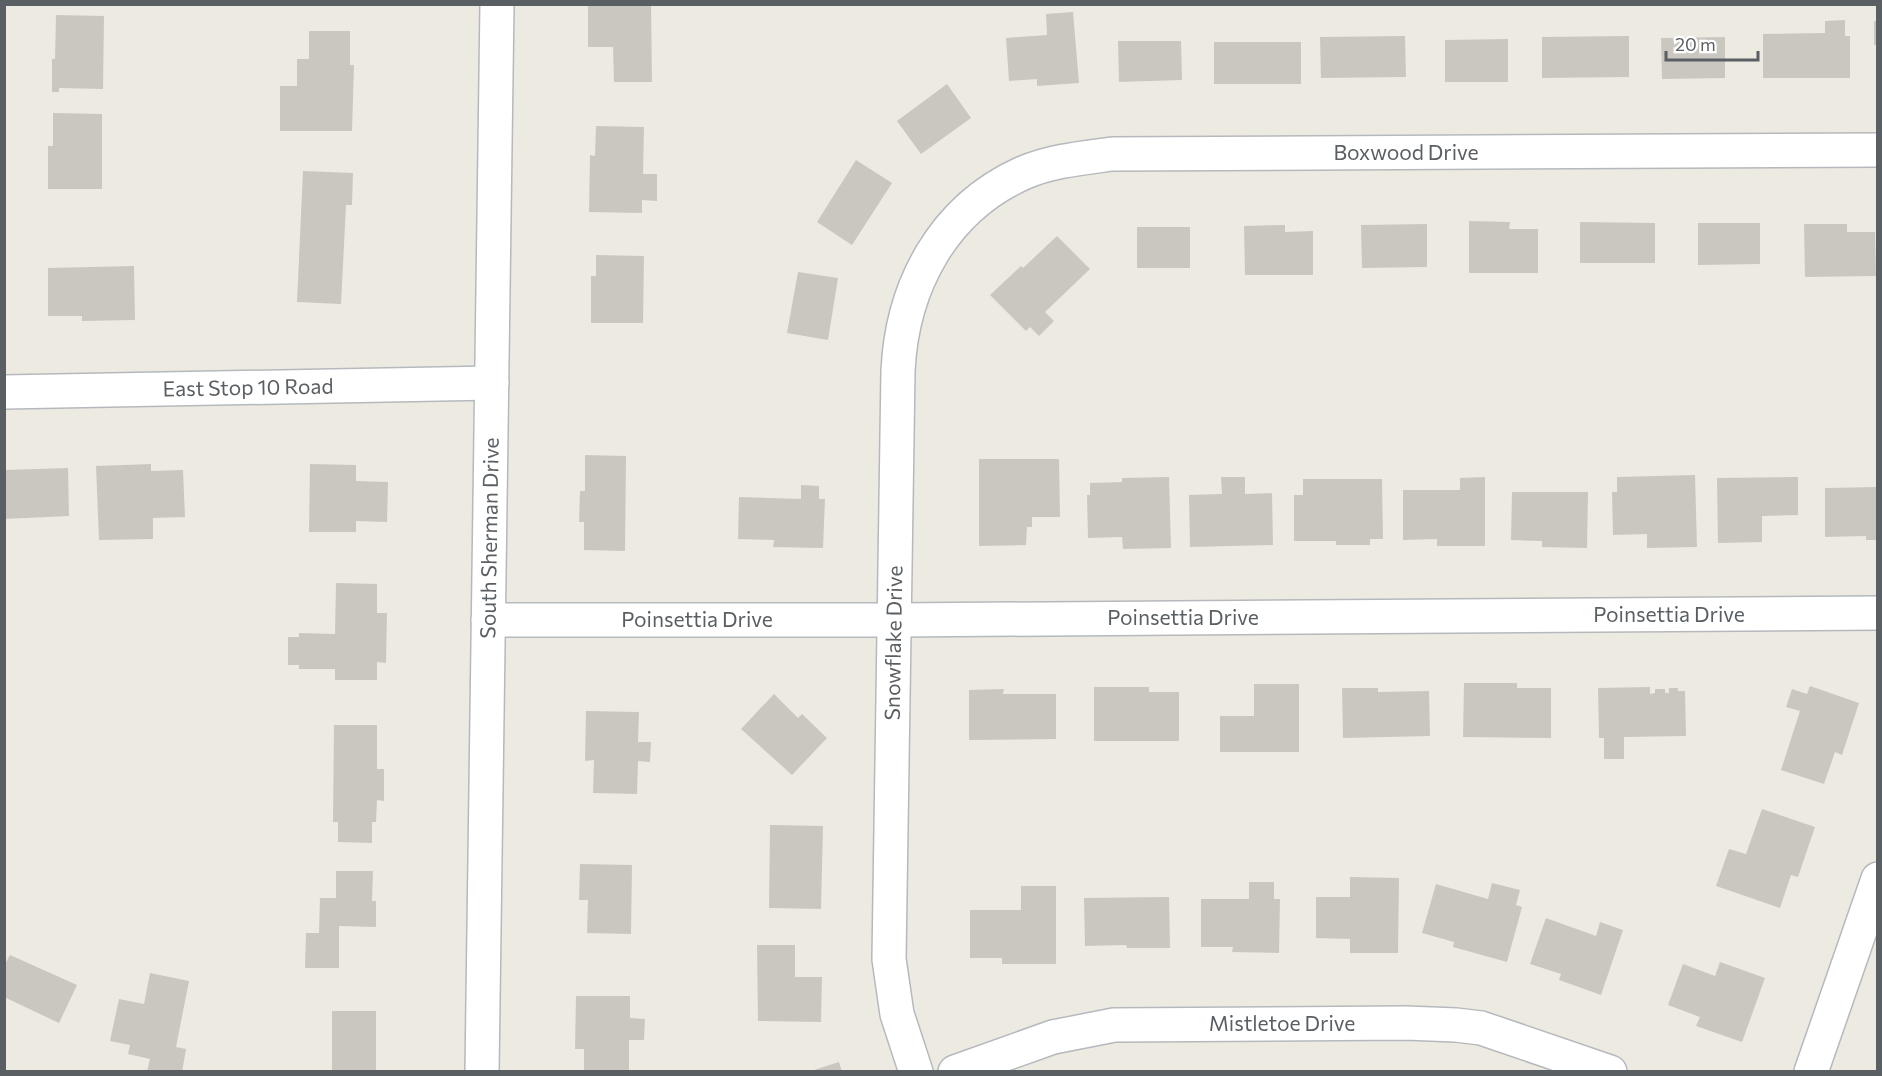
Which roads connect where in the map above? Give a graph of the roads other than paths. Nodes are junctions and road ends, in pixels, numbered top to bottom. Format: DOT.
graph roads {
  1 [pos="497,4"];
  2 [pos="1878,150"];
  3 [pos="953,223"];
  4 [pos="492,383"];
  5 [pos="4,392"];
  6 [pos="1878,614"];
  7 [pos="488,620"];
  8 [pos="895,620"];
  9 [pos="1878,879"];
  10 [pos="483,1071"];
  11 [pos="915,1071"];
  12 [pos="955,1071"];
  13 [pos="1610,1071"];
  14 [pos="1811,1071"];
  1 -- 4 [label="street, South Sherman Drive"];
  2 -- 3 [label="street, Boxwood Drive"];
  3 -- 8 [label="street, Snowflake Drive"];
  4 -- 5 [label="street, East Stop 10 Road"];
  4 -- 7 [label="street, South Sherman Drive"];
  6 -- 8 [label="street, Poinsettia Drive"];
  7 -- 8 [label="street, Poinsettia Drive"];
  7 -- 10 [label="street, South Sherman Drive"];
  8 -- 11 [label="street, Snowflake Drive"];
  9 -- 14 [label="street"];
  12 -- 13 [label="street, Mistletoe Drive"];
}
